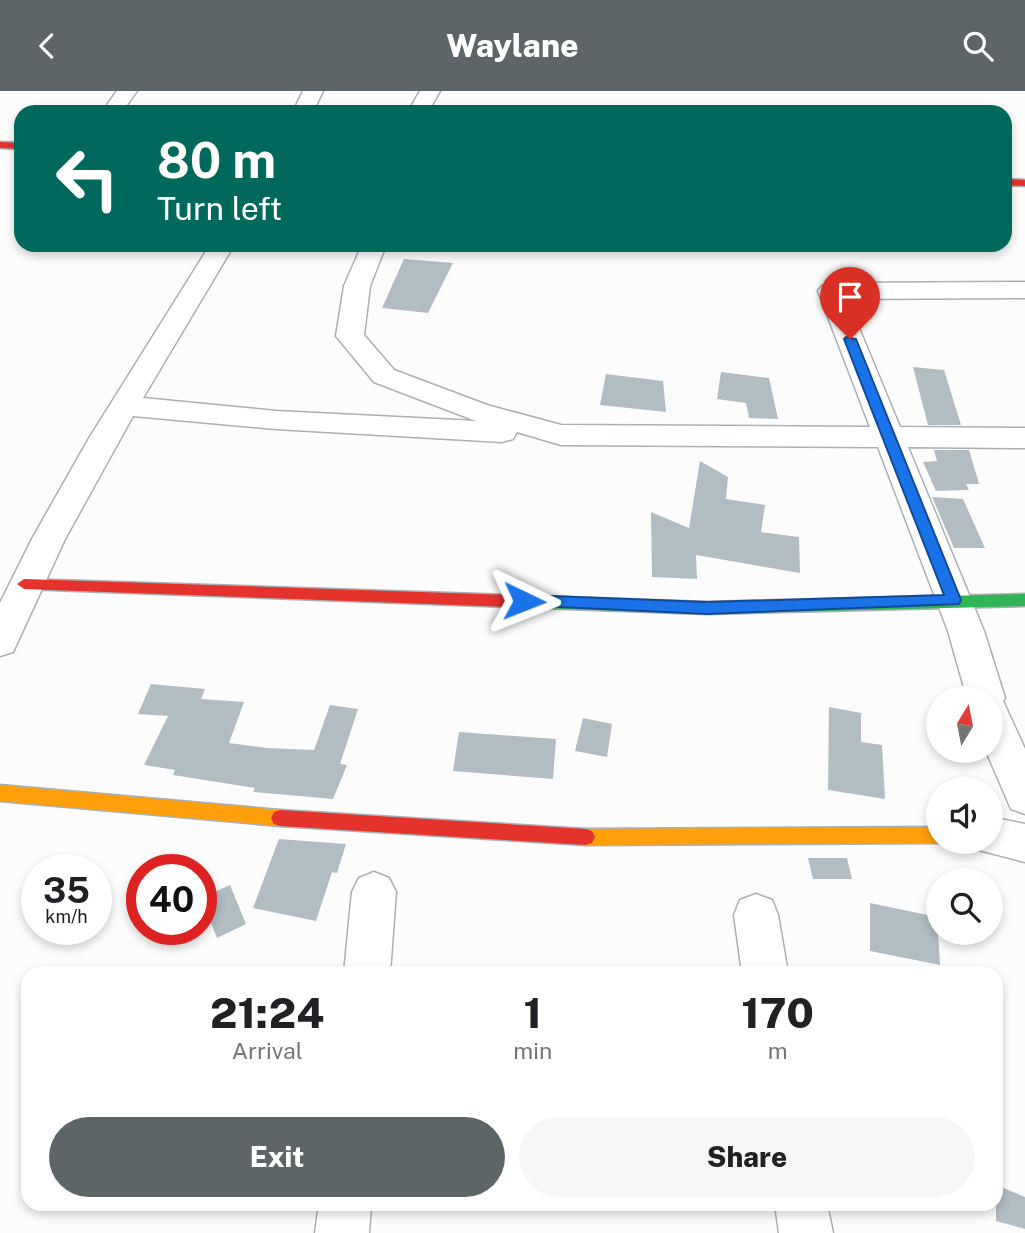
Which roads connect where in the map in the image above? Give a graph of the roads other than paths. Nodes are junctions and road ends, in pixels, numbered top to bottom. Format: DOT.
graph roads {
  1 [pos="218,252"];
  2 [pos="371,252"];
  3 [pos="1025,290"];
  4 [pos="126,406"];
  5 [pos="561,435"];
  6 [pos="888,436"];
  7 [pos="1025,438"];
  8 [pos="24,584"];
  9 [pos="954,600"];
  10 [pos="1025,600"];
  11 [pos="0,642"];
  12 [pos="982,686"];
  13 [pos="1003,743"];
  14 [pos="0,793"];
  15 [pos="1025,796"];
  16 [pos="926,835"];
  17 [pos="1003,839"];
  18 [pos="1025,843"];
  19 [pos="374,893"];
  20 [pos="756,915"];
  21 [pos="368,966"];
  22 [pos="764,966"];
  23 [pos="344,1211"];
  24 [pos="802,1211"];
  25 [pos="342,1233"];
  26 [pos="806,1233"];
  1 -- 4 [label="street"];
  2 -- 5 [label="street"];
  3 -- 6 [label="street"];
  4 -- 5 [label="street"];
  4 -- 8 [label="street"];
  5 -- 6 [label="street"];
  6 -- 7 [label="street"];
  6 -- 9 [label="street"];
  8 -- 9 [label="street"];
  8 -- 11 [label="street"];
  9 -- 10 [label="street"];
  9 -- 12 [label="street"];
  13 -- 15 [label="street"];
  14 -- 16 [label="street"];
  17 -- 18 [label="street"];
  19 -- 21 [label="street"];
  20 -- 22 [label="street"];
  23 -- 25 [label="street"];
  24 -- 26 [label="street"];
}
